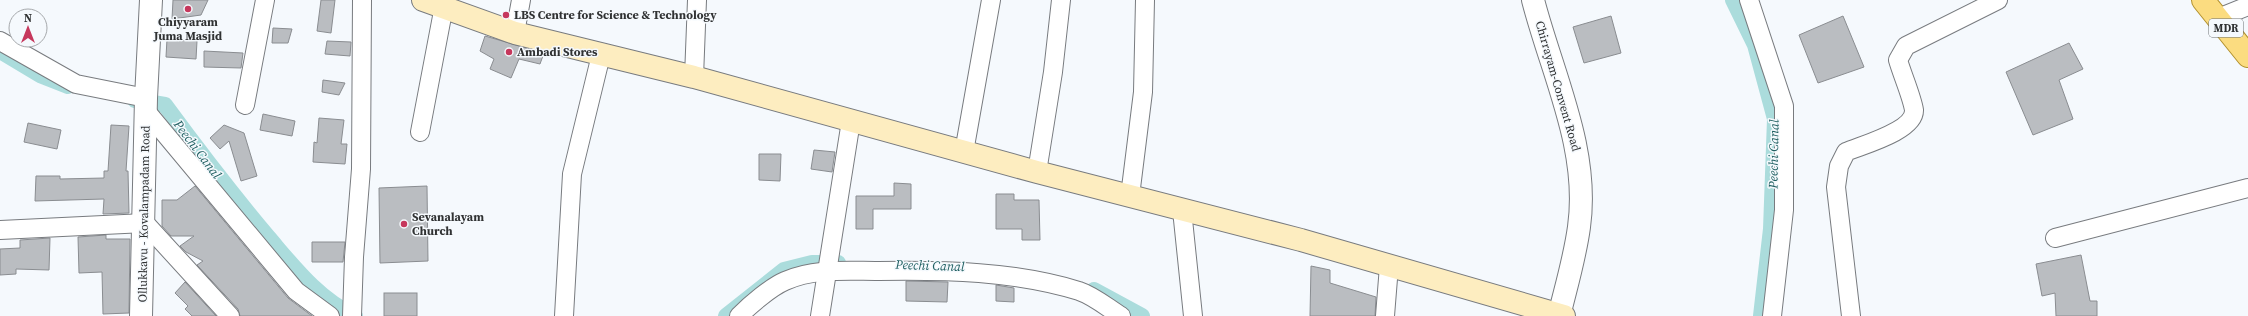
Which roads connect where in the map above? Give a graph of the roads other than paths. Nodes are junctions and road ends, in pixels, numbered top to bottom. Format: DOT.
graph roads {
  1 [pos="151,0"];
  2 [pos="266,0"];
  3 [pos="362,0"];
  4 [pos="423,0"];
  5 [pos="521,0"];
  6 [pos="697,0"];
  7 [pos="991,0"];
  8 [pos="1061,0"];
  9 [pos="1145,0"];
  10 [pos="1534,0"];
  11 [pos="1749,0"];
  12 [pos="1998,0"];
  13 [pos="2203,0"];
  14 [pos="444,6"];
  15 [pos="2248,6"];
  16 [pos="2218,18"];
  17 [pos="515,33"];
  18 [pos="0,41"];
  19 [pos="601,54"];
  20 [pos="2248,56"];
  21 [pos="694,77"];
  22 [pos="146,104"];
  23 [pos="246,105"];
  24 [pos="851,121"];
  25 [pos="420,132"];
  26 [pos="964,152"];
  27 [pos="1037,172"];
  28 [pos="2248,188"];
  29 [pos="1130,196"];
  30 [pos="1182,210"];
  31 [pos="145,223"];
  32 [pos="0,230"];
  33 [pos="2055,238"];
  34 [pos="1389,266"];
  35 [pos="826,271"];
  36 [pos="352,310"];
  37 [pos="141,316"];
  38 [pos="230,316"];
  39 [pos="330,316"];
  40 [pos="564,316"];
  41 [pos="739,316"];
  42 [pos="820,316"];
  43 [pos="1121,316"];
  44 [pos="1193,316"];
  45 [pos="1385,316"];
  46 [pos="1561,316"];
  47 [pos="1772,316"];
  48 [pos="1851,316"];
  1 -- 22 [label="street, Ollukkavu - Kovalampadam Road"];
  2 -- 23 [label="street"];
  3 -- 36 [label="street"];
  4 -- 14 [label="main road"];
  5 -- 17 [label="street"];
  6 -- 21 [label="street"];
  7 -- 26 [label="street"];
  8 -- 27 [label="street"];
  9 -- 29 [label="street"];
  10 -- 46 [label="street, Chirrayam-Convent Road"];
  11 -- 47 [label="street"];
  12 -- 48 [label="street"];
  13 -- 16 [label="main road, MDR"];
  14 -- 17 [label="main road"];
  14 -- 25 [label="street"];
  15 -- 16 [label="street"];
  16 -- 20 [label="main road, MDR"];
  17 -- 19 [label="main road"];
  18 -- 22 [label="street"];
  19 -- 21 [label="main road"];
  19 -- 40 [label="street"];
  21 -- 24 [label="main road"];
  22 -- 31 [label="street, Ollukkavu - Kovalampadam Road"];
  22 -- 39 [label="street"];
  24 -- 26 [label="main road"];
  24 -- 35 [label="street"];
  26 -- 27 [label="main road"];
  27 -- 29 [label="main road"];
  28 -- 33 [label="street"];
  29 -- 30 [label="main road"];
  30 -- 34 [label="main road"];
  30 -- 44 [label="street"];
  31 -- 32 [label="street"];
  31 -- 37 [label="street, Ollukkavu - Kovalampadam Road"];
  31 -- 38 [label="street"];
  34 -- 45 [label="street"];
  34 -- 46 [label="main road"];
  35 -- 41 [label="street"];
  35 -- 42 [label="street"];
  35 -- 43 [label="street"];
}
